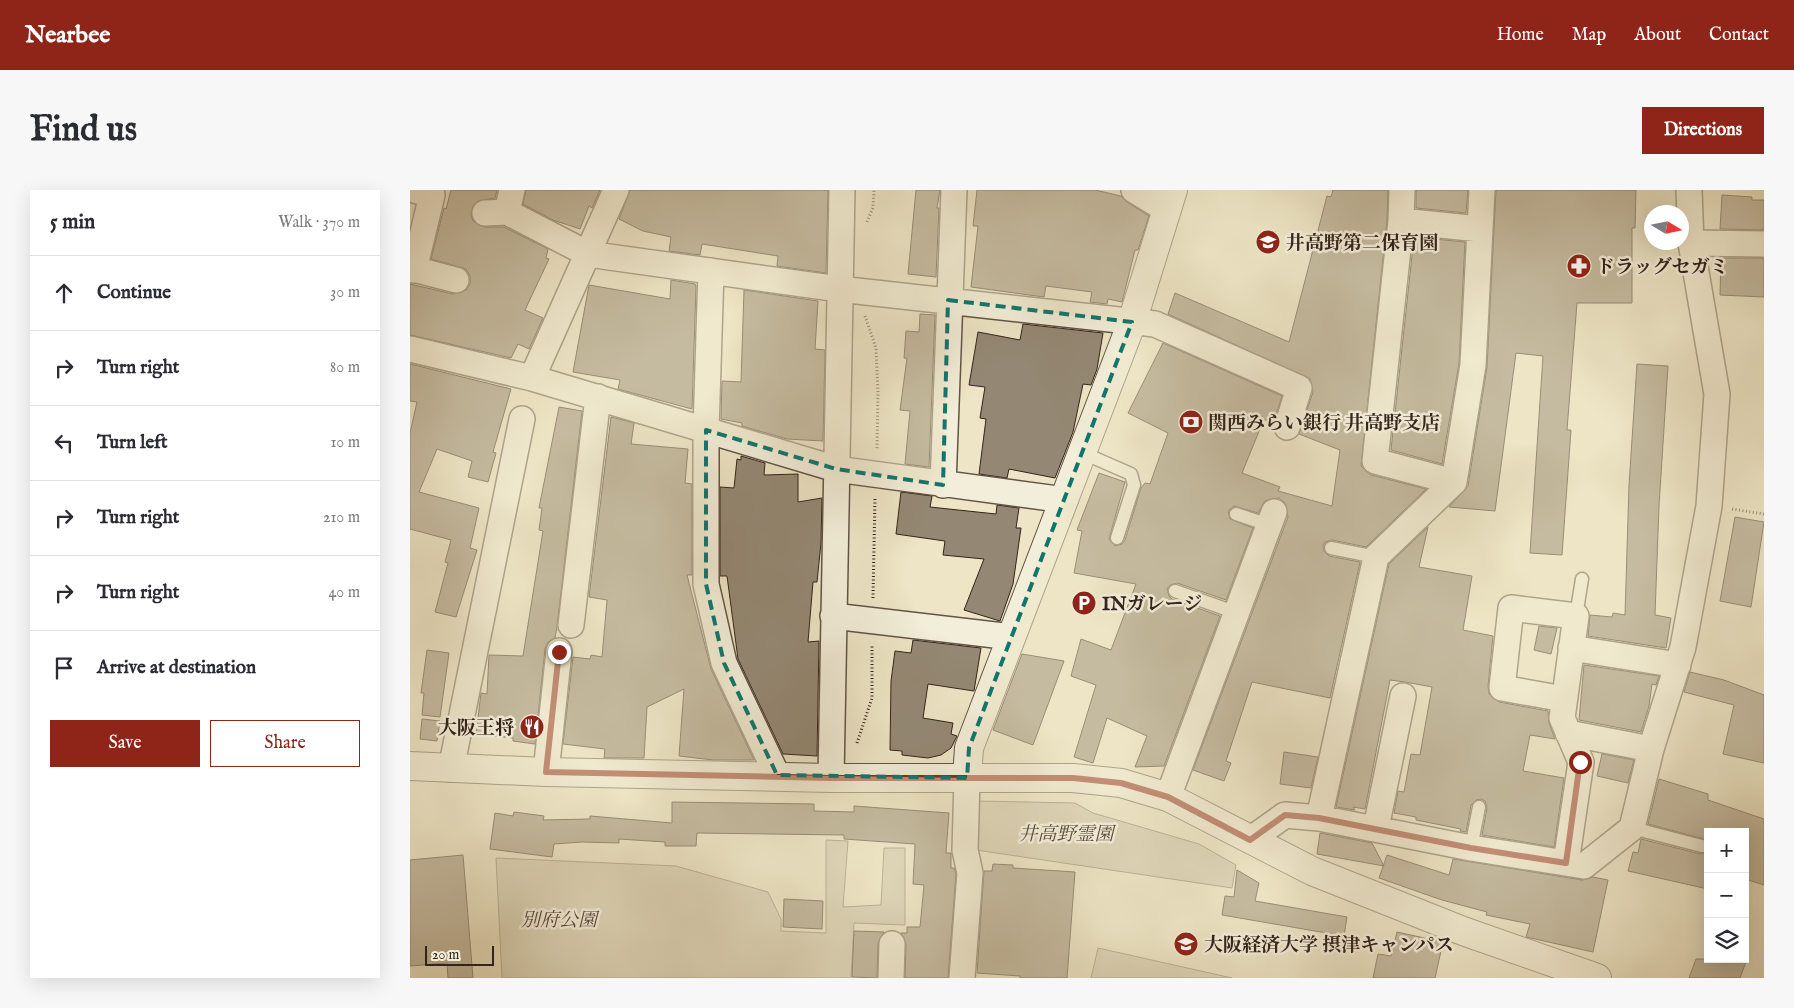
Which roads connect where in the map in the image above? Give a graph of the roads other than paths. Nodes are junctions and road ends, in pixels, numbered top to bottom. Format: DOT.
graph roads {
  1 [pos="414,190"];
  2 [pos="616,190"];
  3 [pos="842,190"];
  4 [pos="954,190"];
  5 [pos="1134,190"];
  6 [pos="1402,190"];
  7 [pos="1482,190"];
  8 [pos="1689,190"];
  9 [pos="1170,200"];
  10 [pos="502,205"];
  11 [pos="1402,221"];
  12 [pos="1480,229"];
  13 [pos="1690,244"];
  14 [pos="1764,244"];
  15 [pos="588,254"];
  16 [pos="412,269"];
  17 [pos="711,271"];
  18 [pos="456,280"];
  19 [pos="848,289"];
  20 [pos="948,300"];
  21 [pos="1132,322"];
  22 [pos="410,349"];
  23 [pos="532,378"];
  24 [pos="598,398"];
  25 [pos="522,419"];
  26 [pos="1287,427"];
  27 [pos="706,430"];
  28 [pos="1083,453"];
  29 [pos="836,469"];
  30 [pos="1454,482"];
  31 [pos="943,484"];
  32 [pos="1065,500"];
  33 [pos="1236,514"];
  34 [pos="1272,518"];
  35 [pos="1117,538"];
  36 [pos="1330,548"];
  37 [pos="1376,557"];
  38 [pos="1582,579"];
  39 [pos="1175,591"];
  40 [pos="1237,613"];
  41 [pos="833,616"];
  42 [pos="1576,616"];
  43 [pos="571,625"];
  44 [pos="1012,637"];
  45 [pos="1571,648"];
  46 [pos="559,652"];
  47 [pos="1678,665"];
  48 [pos="1403,696"];
  49 [pos="1564,699"];
  50 [pos="1568,733"];
  51 [pos="1652,749"];
  52 [pos="410,766"];
  53 [pos="451,769"];
  54 [pos="546,772"];
  55 [pos="777,775"];
  56 [pos="831,778"];
  57 [pos="966,778"];
  58 [pos="1168,797"];
  59 [pos="1478,808"];
  60 [pos="1319,818"];
  61 [pos="1376,828"];
  62 [pos="1632,828"];
  63 [pos="1250,840"];
  64 [pos="1702,846"];
  65 [pos="1471,848"];
  66 [pos="1566,863"];
  67 [pos="892,944"];
  68 [pos="1554,971"];
  69 [pos="892,978"];
  70 [pos="962,978"];
  71 [pos="1597,978"];
  1 -- 16 [label="street"];
  2 -- 15 [label="street"];
  3 -- 19 [label="street"];
  4 -- 20 [label="street"];
  5 -- 9 [label="street"];
  6 -- 11 [label="street"];
  7 -- 12 [label="street"];
  8 -- 13 [label="street"];
  9 -- 21 [label="street"];
  10 -- 15 [label="street"];
  11 -- 12 [label="street"];
  11 -- 30 [label="street"];
  12 -- 30 [label="street"];
  13 -- 14 [label="street"];
  13 -- 47 [label="street"];
  15 -- 17 [label="street"];
  15 -- 23 [label="street"];
  16 -- 18 [label="street"];
  17 -- 19 [label="street"];
  17 -- 27 [label="street"];
  19 -- 20 [label="street"];
  19 -- 29 [label="street"];
  20 -- 21 [label="street"];
  20 -- 31 [label="street"];
  21 -- 26 [label="street"];
  21 -- 28 [label="street"];
  22 -- 23 [label="street"];
  23 -- 24 [label="street"];
  24 -- 27 [label="street"];
  24 -- 43 [label="street"];
  25 -- 53 [label="street"];
  27 -- 29 [label="street"];
  27 -- 55 [label="street"];
  28 -- 32 [label="street"];
  28 -- 35 [label="lane"];
  29 -- 31 [label="street"];
  29 -- 41 [label="street"];
  30 -- 37 [label="street"];
  31 -- 32 [label="street"];
  32 -- 44 [label="street"];
  33 -- 34 [label="lane"];
  34 -- 40 [label="street"];
  36 -- 37 [label="lane"];
  37 -- 60 [label="street"];
  38 -- 42 [label="lane"];
  39 -- 40 [label="lane"];
  40 -- 58 [label="street"];
  41 -- 44 [label="street"];
  41 -- 56 [label="street"];
  42 -- 45 [label="street"];
  42 -- 49 [label="street"];
  44 -- 57 [label="street"];
  45 -- 47 [label="street"];
  45 -- 49 [label="street"];
  46 -- 54 [label="street"];
  47 -- 51 [label="street"];
  48 -- 61 [label="street"];
  49 -- 50 [label="street"];
  50 -- 51 [label="street"];
  50 -- 66 [label="street"];
  51 -- 62 [label="street"];
  52 -- 53 [label="street"];
  53 -- 54 [label="street"];
  54 -- 55 [label="street"];
  55 -- 56 [label="street"];
  56 -- 57 [label="street"];
  57 -- 58 [label="street"];
  57 -- 70 [label="street"];
  58 -- 63 [label="street"];
  59 -- 65 [label="lane"];
  60 -- 61 [label="street"];
  60 -- 63 [label="street"];
  61 -- 65 [label="street"];
  62 -- 64 [label="lane"];
  62 -- 66 [label="street"];
  63 -- 68 [label="street"];
  65 -- 66 [label="street"];
  67 -- 69 [label="street"];
  68 -- 71 [label="street"];
}
